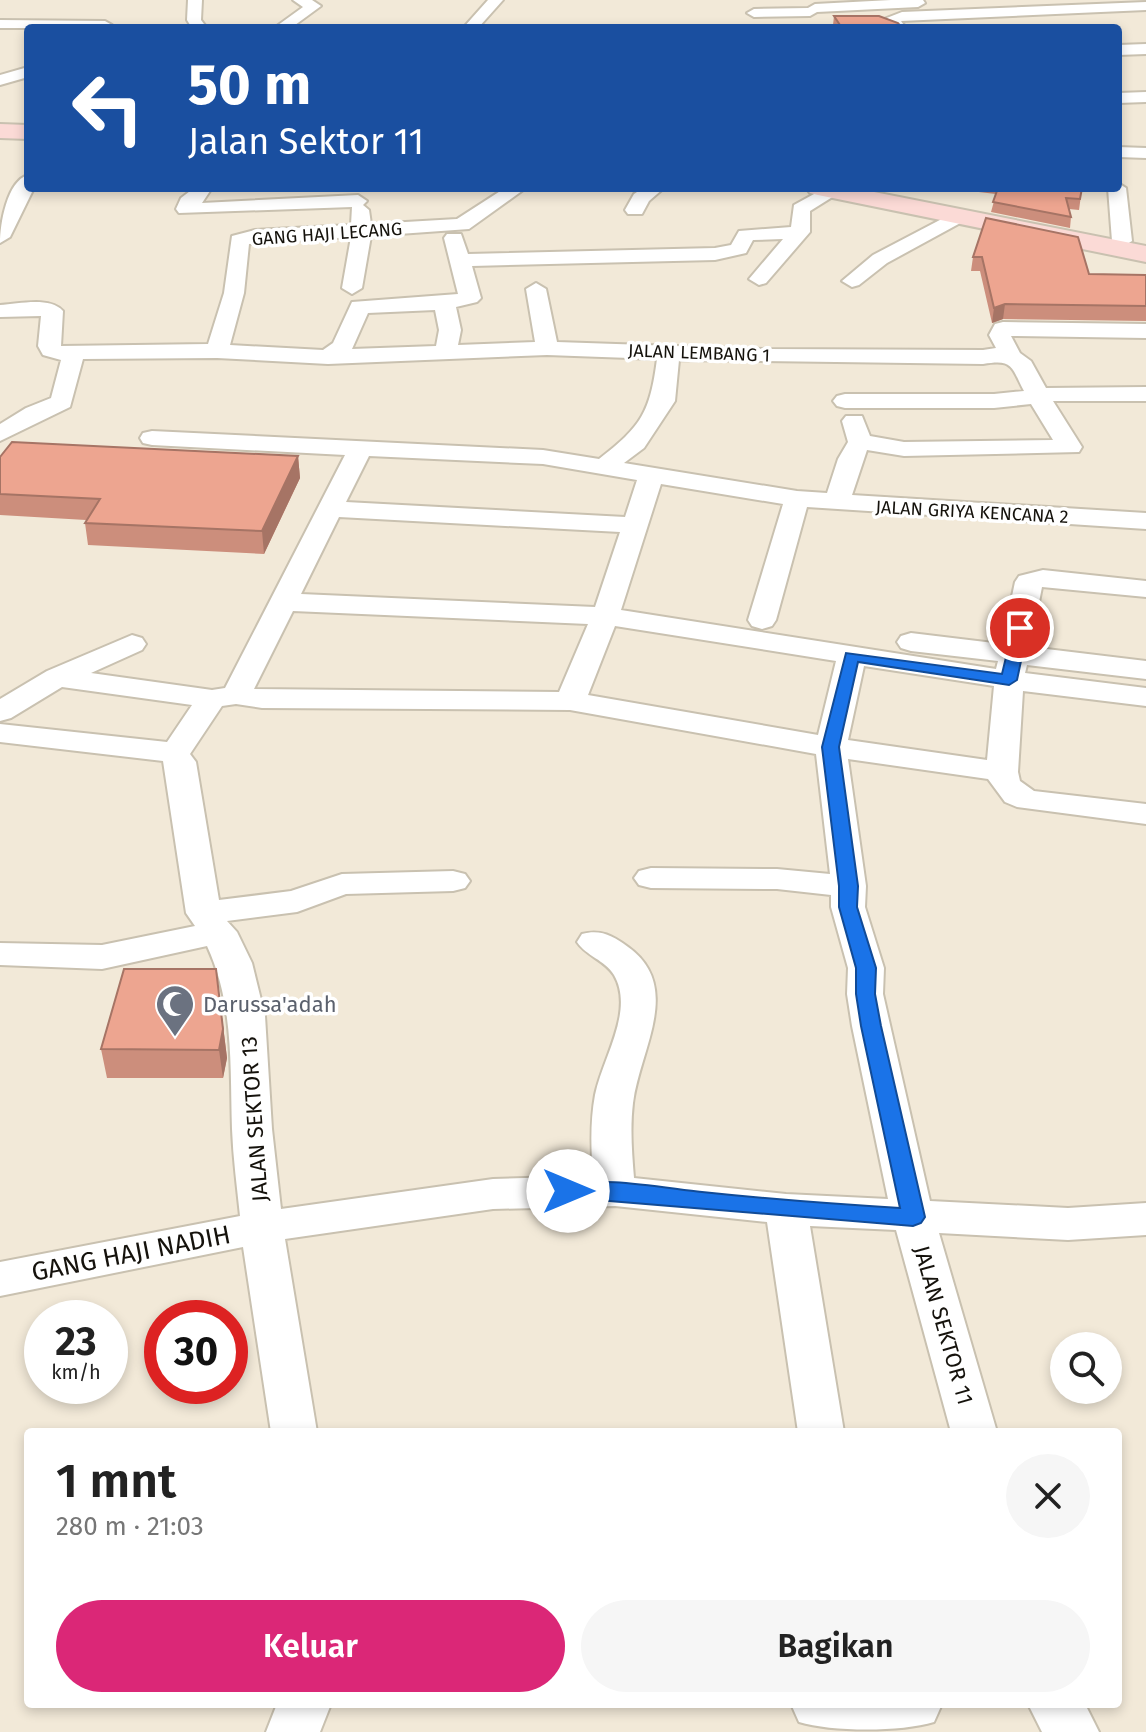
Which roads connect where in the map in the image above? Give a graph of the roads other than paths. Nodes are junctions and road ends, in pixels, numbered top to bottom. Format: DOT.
graph roads {
  1 [pos="195,0"];
  2 [pos="300,0"];
  3 [pos="496,0"];
  4 [pos="794,0"];
  5 [pos="966,0"];
  6 [pos="862,3"];
  7 [pos="1118,6"];
  8 [pos="1146,6"];
  9 [pos="26,7"];
  10 [pos="1046,9"];
  11 [pos="754,13"];
  12 [pos="812,16"];
  13 [pos="0,17"];
  14 [pos="1137,22"];
  15 [pos="0,24"];
  16 [pos="24,24"];
  17 [pos="197,24"];
  18 [pos="287,24"];
  19 [pos="474,24"];
  20 [pos="895,24"];
  21 [pos="1064,24"];
  22 [pos="0,39"];
  23 [pos="24,40"];
  24 [pos="1146,49"];
  25 [pos="1122,50"];
  26 [pos="0,61"];
  27 [pos="24,62"];
  28 [pos="24,73"];
  29 [pos="0,80"];
  30 [pos="1146,97"];
  31 [pos="1122,98"];
  32 [pos="24,126"];
  33 [pos="0,128"];
  34 [pos="24,131"];
  35 [pos="1122,152"];
  36 [pos="1146,153"];
  37 [pos="24,189"];
  38 [pos="199,192"];
  39 [pos="512,192"];
  40 [pos="649,192"];
  41 [pos="831,192"];
  42 [pos="849,192"];
  43 [pos="853,192"];
  44 [pos="1118,192"];
  45 [pos="355,194"];
  46 [pos="635,210"];
  47 [pos="957,217"];
  48 [pos="451,226"];
  49 [pos="362,231"];
  50 [pos="800,232"];
  51 [pos="0,237"];
  52 [pos="1134,243"];
  53 [pos="1146,254"];
  54 [pos="460,260"];
  55 [pos="759,279"];
  56 [pos="852,281"];
  57 [pos="352,288"];
  58 [pos="536,289"];
  59 [pos="445,303"];
  60 [pos="0,311"];
  61 [pos="1146,331"];
  62 [pos="547,348"];
  63 [pos="217,351"];
  64 [pos="74,352"];
  65 [pos="446,352"];
  66 [pos="669,353"];
  67 [pos="1007,355"];
  68 [pos="328,357"];
  69 [pos="822,357"];
  70 [pos="1146,394"];
  71 [pos="1039,398"];
  72 [pos="845,401"];
  73 [pos="0,434"];
  74 [pos="152,438"];
  75 [pos="860,442"];
  76 [pos="361,448"];
  77 [pos="605,466"];
  78 [pos="651,475"];
  79 [pos="797,499"];
  80 [pos="837,503"];
  81 [pos="330,509"];
  82 [pos="634,525"];
  83 [pos="1145,529"];
  84 [pos="1146,589"];
  85 [pos="289,590"];
  86 [pos="608,608"];
  87 [pos="762,620"];
  88 [pos="132,644"];
  89 [pos="852,656"];
  90 [pos="1012,668"];
  91 [pos="1146,670"];
  92 [pos="72,679"];
  93 [pos="224,697"];
  94 [pos="1146,697"];
  95 [pos="570,701"];
  96 [pos="0,712"];
  97 [pos="0,733"];
  98 [pos="831,747"];
  99 [pos="174,754"];
  100 [pos="1002,772"];
  101 [pos="1146,814"];
  102 [pos="651,878"];
  103 [pos="453,881"];
  104 [pos="849,886"];
  105 [pos="212,922"];
  106 [pos="595,942"];
  107 [pos="0,954"];
  108 [pos="615,1191"];
  109 [pos="786,1209"];
  110 [pos="913,1217"];
  111 [pos="1146,1219"];
  112 [pos="262,1227"];
  113 [pos="0,1279"];
  114 [pos="293,1428"];
  115 [pos="820,1428"];
  116 [pos="973,1428"];
  117 [pos="302,1708"];
  118 [pos="1057,1708"];
  119 [pos="293,1732"];
  120 [pos="1072,1732"];
  1 -- 17 [label="street"];
  2 -- 18 [label="street"];
  3 -- 19 [label="street"];
  4 -- 12 [label="street"];
  5 -- 6 [label="street"];
  6 -- 12 [label="street"];
  7 -- 8 [label="street"];
  7 -- 10 [label="street"];
  7 -- 14 [label="street"];
  9 -- 13 [label="street"];
  10 -- 20 [label="street"];
  10 -- 21 [label="street"];
  11 -- 12 [label="street"];
  15 -- 16 [label="street"];
  22 -- 23 [label="street"];
  24 -- 25 [label="street"];
  26 -- 27 [label="street"];
  28 -- 29 [label="street"];
  30 -- 31 [label="street"];
  32 -- 33 [label="main road"];
  33 -- 34 [label="main road"];
  35 -- 36 [label="street"];
  37 -- 51 [label="street"];
  38 -- 45 [label="street"];
  39 -- 48 [label="street, GANG HAJI LECANG"];
  40 -- 46 [label="street"];
  41 -- 50 [label="street"];
  42 -- 47 [label="main road"];
  43 -- 52 [label="main road"];
  44 -- 52 [label="street"];
  45 -- 49 [label="street"];
  47 -- 53 [label="main road"];
  47 -- 56 [label="street"];
  48 -- 49 [label="street, GANG HAJI LECANG"];
  48 -- 54 [label="street"];
  49 -- 57 [label="street"];
  49 -- 63 [label="street, GANG HAJI LECANG"];
  50 -- 54 [label="street"];
  50 -- 55 [label="street"];
  54 -- 59 [label="street"];
  58 -- 62 [label="street"];
  59 -- 65 [label="street"];
  59 -- 68 [label="street"];
  60 -- 64 [label="street"];
  61 -- 67 [label="street"];
  62 -- 65 [label="street, JALAN LEMBANG 1"];
  62 -- 66 [label="street, JALAN LEMBANG 1"];
  63 -- 64 [label="street, JALAN LEMBANG 1"];
  63 -- 68 [label="street, JALAN LEMBANG 1"];
  64 -- 73 [label="street"];
  65 -- 68 [label="street, JALAN LEMBANG 1"];
  66 -- 69 [label="street, JALAN LEMBANG 1"];
  66 -- 77 [label="street"];
  67 -- 69 [label="street, JALAN LEMBANG 1"];
  67 -- 71 [label="street"];
  69 -- 72 [label="street"];
  70 -- 71 [label="street"];
  71 -- 72 [label="street"];
  71 -- 75 [label="street"];
  72 -- 75 [label="street"];
  74 -- 76 [label="street, JALAN GRIYA KENCANA 2"];
  75 -- 80 [label="street"];
  76 -- 77 [label="street, JALAN GRIYA KENCANA 2"];
  76 -- 81 [label="street"];
  77 -- 78 [label="street, JALAN GRIYA KENCANA 2"];
  78 -- 79 [label="street, JALAN GRIYA KENCANA 2"];
  78 -- 82 [label="street"];
  79 -- 80 [label="street, JALAN GRIYA KENCANA 2"];
  79 -- 87 [label="street"];
  80 -- 83 [label="street, JALAN GRIYA KENCANA 2"];
  81 -- 82 [label="street"];
  81 -- 85 [label="street"];
  82 -- 86 [label="street"];
  84 -- 90 [label="street"];
  85 -- 86 [label="street"];
  85 -- 93 [label="street"];
  86 -- 87 [label="street"];
  86 -- 89 [label="street"];
  86 -- 95 [label="street"];
  87 -- 90 [label="street"];
  88 -- 92 [label="street"];
  89 -- 90 [label="street"];
  89 -- 98 [label="street"];
  90 -- 91 [label="street"];
  90 -- 94 [label="street"];
  90 -- 100 [label="street"];
  92 -- 93 [label="street"];
  92 -- 96 [label="street"];
  92 -- 97 [label="street"];
  93 -- 95 [label="street"];
  93 -- 99 [label="street"];
  95 -- 98 [label="street"];
  97 -- 99 [label="street"];
  98 -- 100 [label="street"];
  98 -- 104 [label="street, JALAN SEKTOR 11"];
  99 -- 105 [label="street, JALAN SEKTOR 13"];
  100 -- 101 [label="street"];
  102 -- 104 [label="street"];
  103 -- 105 [label="street"];
  104 -- 110 [label="street, JALAN SEKTOR 11"];
  105 -- 107 [label="street"];
  105 -- 112 [label="street, JALAN SEKTOR 13"];
  106 -- 108 [label="street"];
  108 -- 109 [label="street, GANG HAJI NADIH"];
  108 -- 112 [label="street, GANG HAJI NADIH"];
  109 -- 110 [label="street, GANG HAJI NADIH"];
  109 -- 115 [label="street"];
  110 -- 111 [label="street, GANG HAJI NADIH"];
  110 -- 116 [label="street, JALAN SEKTOR 11"];
  112 -- 113 [label="street, GANG HAJI NADIH"];
  112 -- 114 [label="street, JALAN SEKTOR 13"];
  117 -- 119 [label="street"];
  118 -- 120 [label="street"];
}
